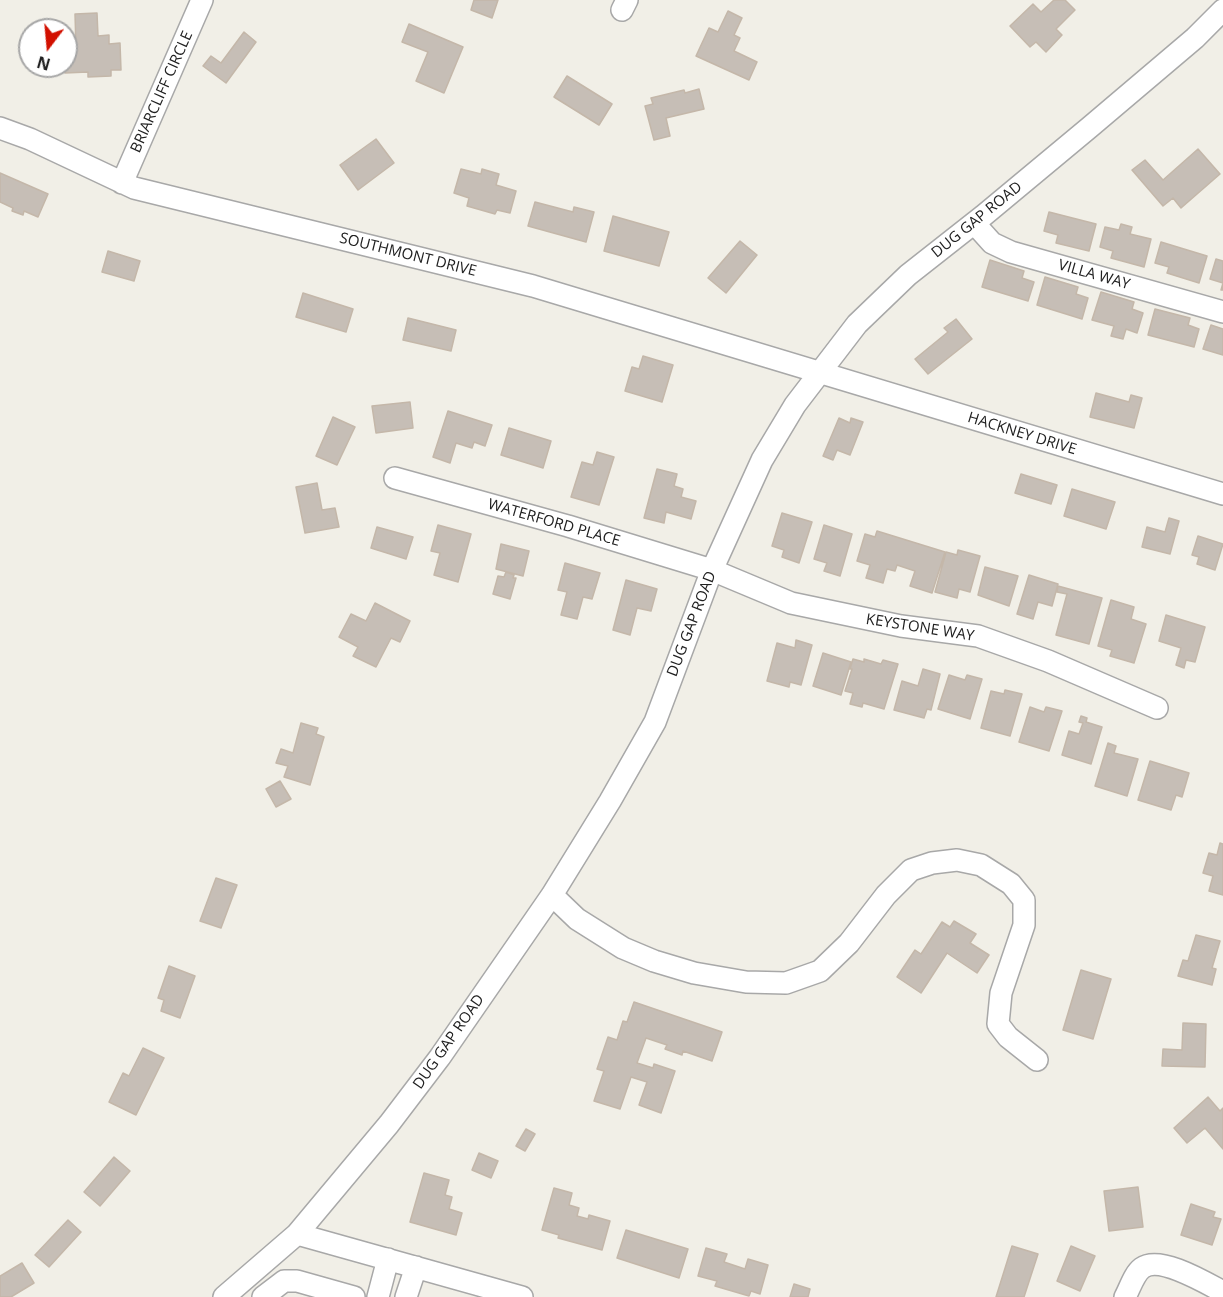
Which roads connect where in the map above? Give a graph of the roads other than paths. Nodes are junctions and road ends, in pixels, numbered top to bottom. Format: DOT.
graph roads {
  1 [pos="202,0"];
  2 [pos="1223,10"];
  3 [pos="0,128"];
  4 [pos="122,183"];
  5 [pos="974,223"];
  6 [pos="1223,312"];
  7 [pos="821,373"];
  8 [pos="395,478"];
  9 [pos="1223,494"];
  10 [pos="712,570"];
  11 [pos="1157,708"];
  12 [pos="552,895"];
  13 [pos="1037,1060"];
  14 [pos="297,1234"];
  15 [pos="388,1259"];
  16 [pos="416,1267"];
  17 [pos="1223,1292"];
  18 [pos="224,1297"];
  19 [pos="263,1297"];
  20 [pos="352,1297"];
  21 [pos="378,1297"];
  22 [pos="406,1297"];
  23 [pos="522,1297"];
  24 [pos="1125,1297"];
  1 -- 4 [label="street, BRIARCLIFF CIRCLE"];
  2 -- 5 [label="street, DUG GAP ROAD"];
  3 -- 4 [label="street, SOUTHMONT DRIVE"];
  4 -- 7 [label="street, SOUTHMONT DRIVE"];
  5 -- 6 [label="street, VILLA WAY"];
  5 -- 7 [label="street, DUG GAP ROAD"];
  7 -- 9 [label="street, HACKNEY DRIVE"];
  7 -- 10 [label="street, DUG GAP ROAD"];
  8 -- 10 [label="street, WATERFORD PLACE"];
  10 -- 11 [label="street, KEYSTONE WAY"];
  10 -- 12 [label="street, DUG GAP ROAD"];
  12 -- 13 [label="street"];
  12 -- 14 [label="street, DUG GAP ROAD"];
  14 -- 15 [label="street"];
  14 -- 18 [label="street, DUG GAP ROAD"];
  15 -- 16 [label="street"];
  15 -- 21 [label="street"];
  16 -- 22 [label="street"];
  16 -- 23 [label="street"];
  17 -- 24 [label="street"];
  19 -- 20 [label="street"];
}
